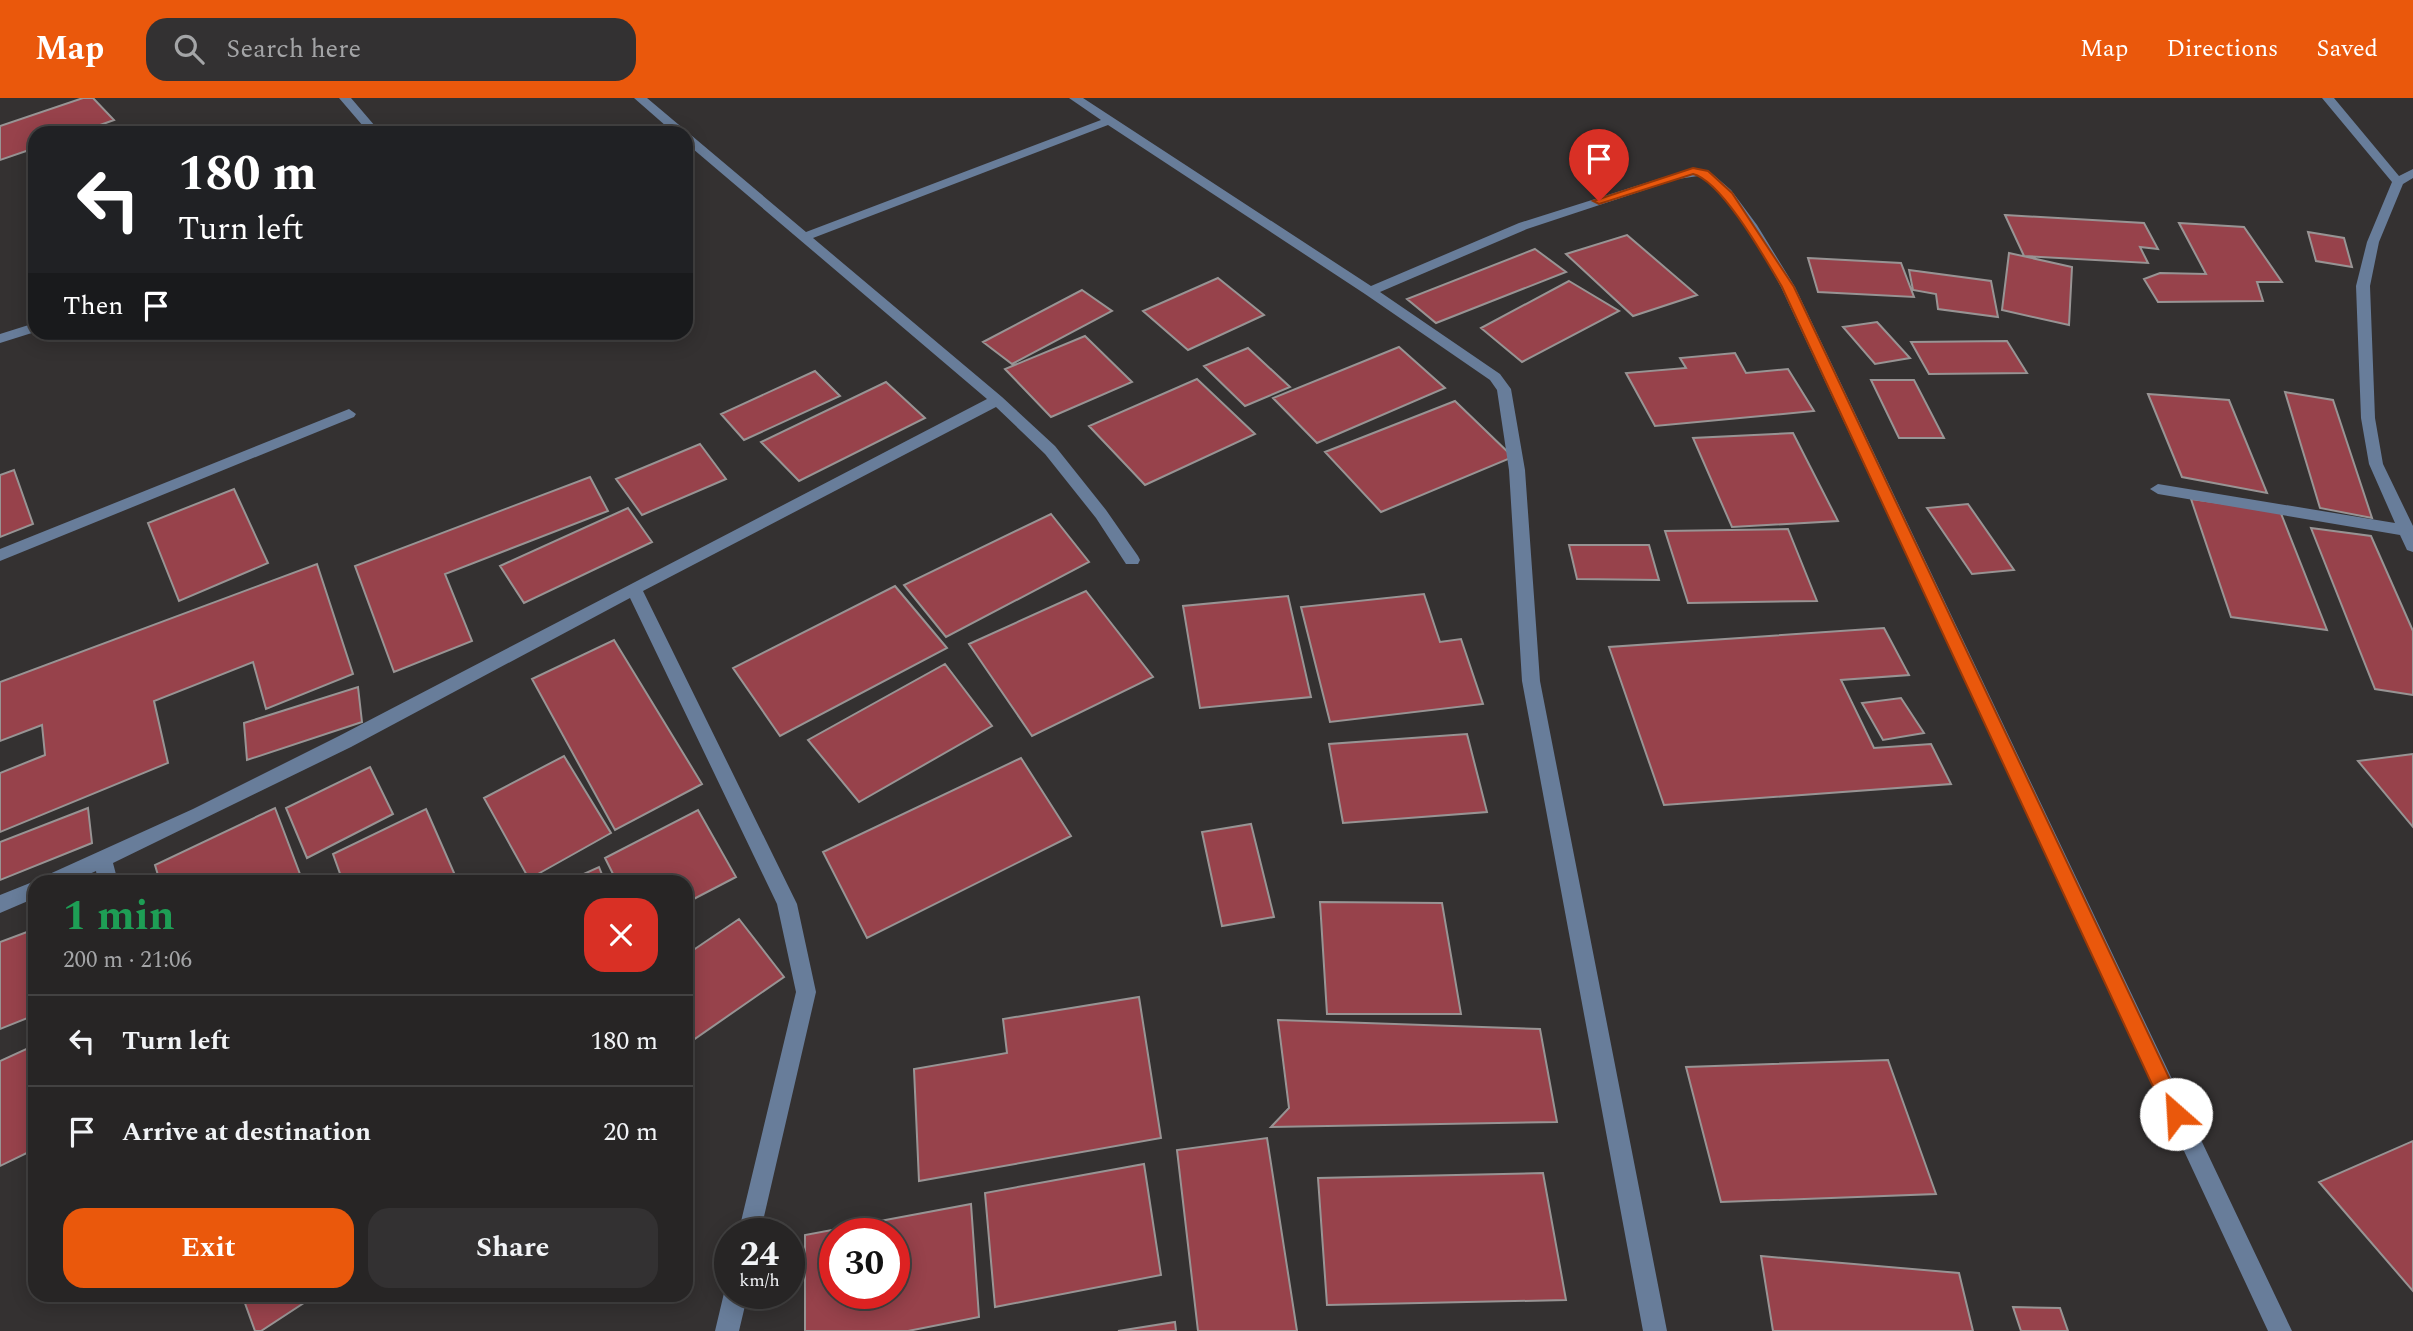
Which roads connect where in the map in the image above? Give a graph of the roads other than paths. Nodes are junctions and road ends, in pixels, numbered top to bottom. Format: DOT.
graph roads {
  1 [pos="345,98"];
  2 [pos="640,98"];
  3 [pos="1074,98"];
  4 [pos="2329,98"];
  5 [pos="1108,121"];
  6 [pos="369,126"];
  7 [pos="673,126"];
  8 [pos="693,143"];
  9 [pos="2413,173"];
  10 [pos="2398,182"];
  11 [pos="803,236"];
  12 [pos="1370,291"];
  13 [pos="28,329"];
  14 [pos="0,339"];
  15 [pos="997,400"];
  16 [pos="349,414"];
  17 [pos="2158,489"];
  18 [pos="2410,536"];
  19 [pos="0,555"];
  20 [pos="1132,560"];
  21 [pos="634,589"];
  22 [pos="103,860"];
  23 [pos="68,875"];
  24 [pos="106,875"];
  25 [pos="28,892"];
  26 [pos="0,904"];
  27 [pos="753,1218"];
  28 [pos="732,1309"];
  29 [pos="727,1331"];
  30 [pos="1655,1331"];
  31 [pos="2280,1331"];
  1 -- 6 [label="street"];
  2 -- 7 [label="street"];
  3 -- 5 [label="street"];
  4 -- 10 [label="street"];
  5 -- 11 [label="street"];
  5 -- 12 [label="street"];
  8 -- 11 [label="street"];
  9 -- 10 [label="street"];
  10 -- 18 [label="street"];
  11 -- 15 [label="street"];
  12 -- 30 [label="street"];
  12 -- 31 [label="street"];
  13 -- 14 [label="street"];
  15 -- 20 [label="street"];
  15 -- 21 [label="street"];
  16 -- 19 [label="street"];
  17 -- 18 [label="street"];
  21 -- 22 [label="street"];
  21 -- 27 [label="street"];
  22 -- 23 [label="street"];
  22 -- 24 [label="street"];
  25 -- 26 [label="street"];
  28 -- 29 [label="street"];
}
